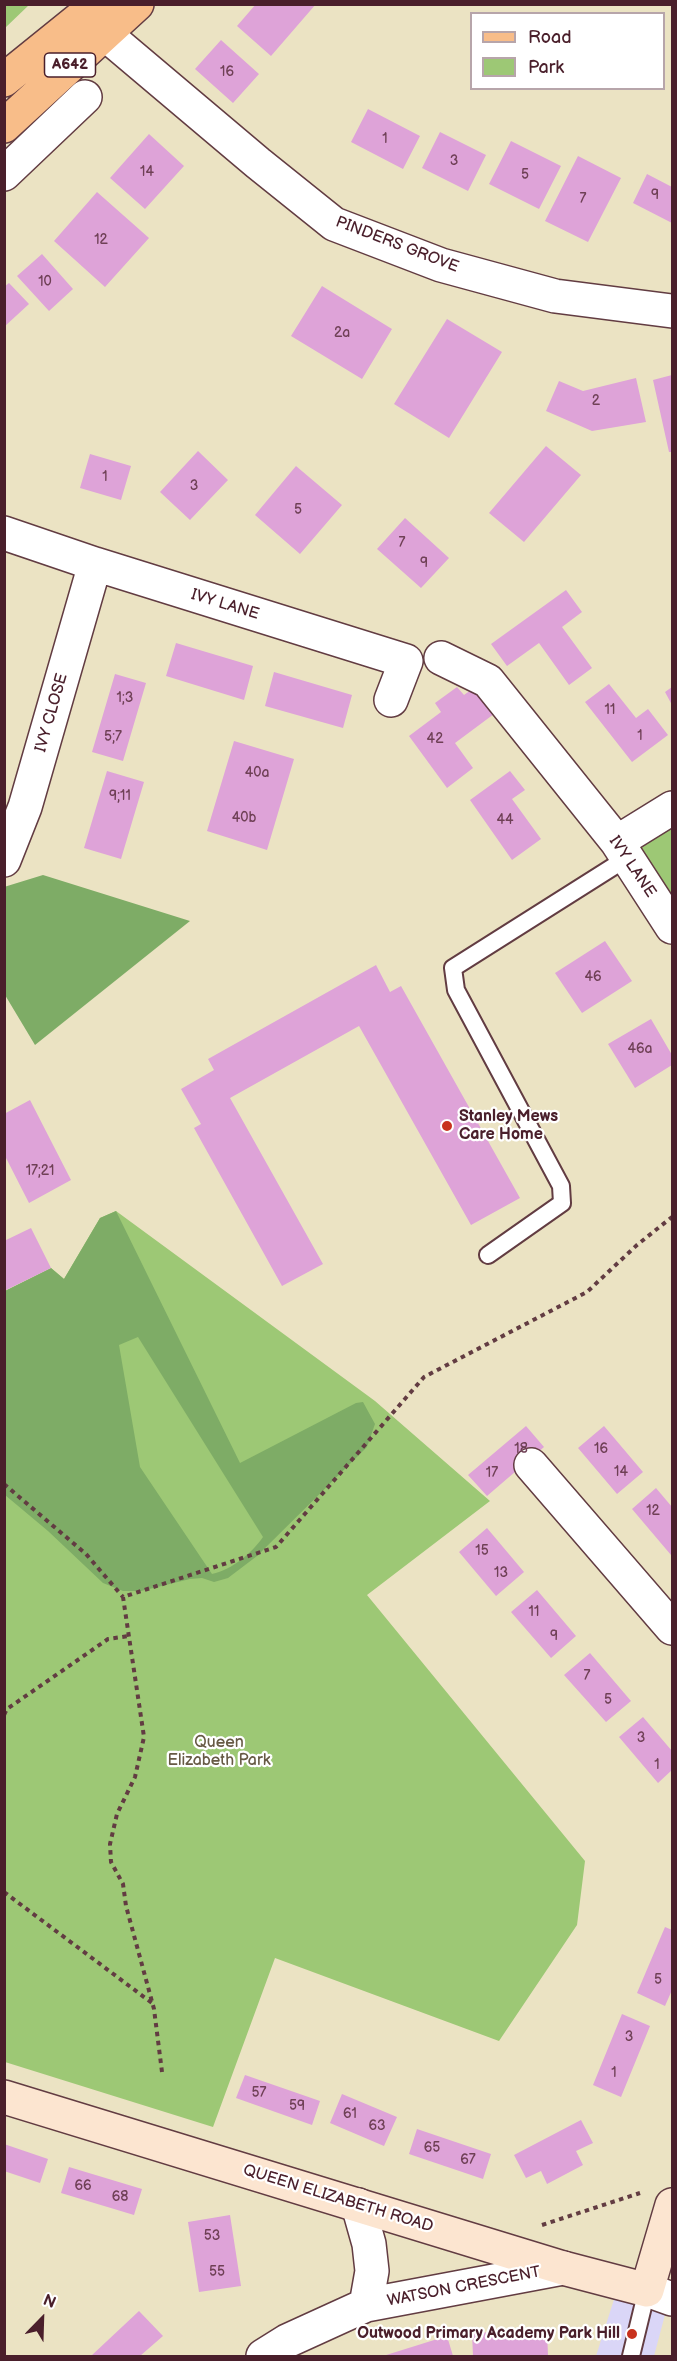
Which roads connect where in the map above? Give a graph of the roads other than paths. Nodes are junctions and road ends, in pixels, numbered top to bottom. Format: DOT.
graph roads {
  1 [pos="137,4"];
  2 [pos="95,17"];
  3 [pos="4,80"];
  4 [pos="85,97"];
  5 [pos="5,125"];
  6 [pos="32,148"];
  7 [pos="4,174"];
  8 [pos="672,311"];
  9 [pos="4,533"];
  10 [pos="95,564"];
  11 [pos="441,658"];
  12 [pos="391,700"];
  13 [pos="672,808"];
  14 [pos="622,850"];
  15 [pos="4,860"];
  16 [pos="672,927"];
  17 [pos="488,1255"];
  18 [pos="531,1465"];
  19 [pos="672,1628"];
  20 [pos="4,2097"];
  21 [pos="661,2198"];
  22 [pos="358,2205"];
  23 [pos="563,2268"];
  24 [pos="660,2295"];
  25 [pos="366,2306"];
  26 [pos="263,2356"];
  27 [pos="631,2356"];
  1 -- 2 [label="main road, A642"];
  2 -- 3 [label="main road, A642"];
  2 -- 5 [label="main road, A642"];
  2 -- 8 [label="street, PINDERS GROVE"];
  4 -- 6 [label="street"];
  5 -- 6 [label="street"];
  6 -- 7 [label="street"];
  9 -- 10 [label="street, IVY LANE"];
  10 -- 12 [label="street, IVY LANE"];
  10 -- 15 [label="street, IVY CLOSE"];
  11 -- 14 [label="street, IVY LANE"];
  13 -- 14 [label="street"];
  14 -- 16 [label="street, IVY LANE"];
  14 -- 17 [label="lane"];
  18 -- 19 [label="street"];
  20 -- 22 [label="street, QUEEN ELIZABETH ROAD"];
  21 -- 24 [label="street"];
  22 -- 23 [label="street, QUEEN ELIZABETH ROAD"];
  22 -- 25 [label="street, WATSON CRESCENT"];
  23 -- 24 [label="street, QUEEN ELIZABETH ROAD"];
  23 -- 25 [label="street, WATSON CRESCENT"];
  24 -- 27 [label="lane"];
  25 -- 26 [label="street, WATSON CRESCENT"];
}
